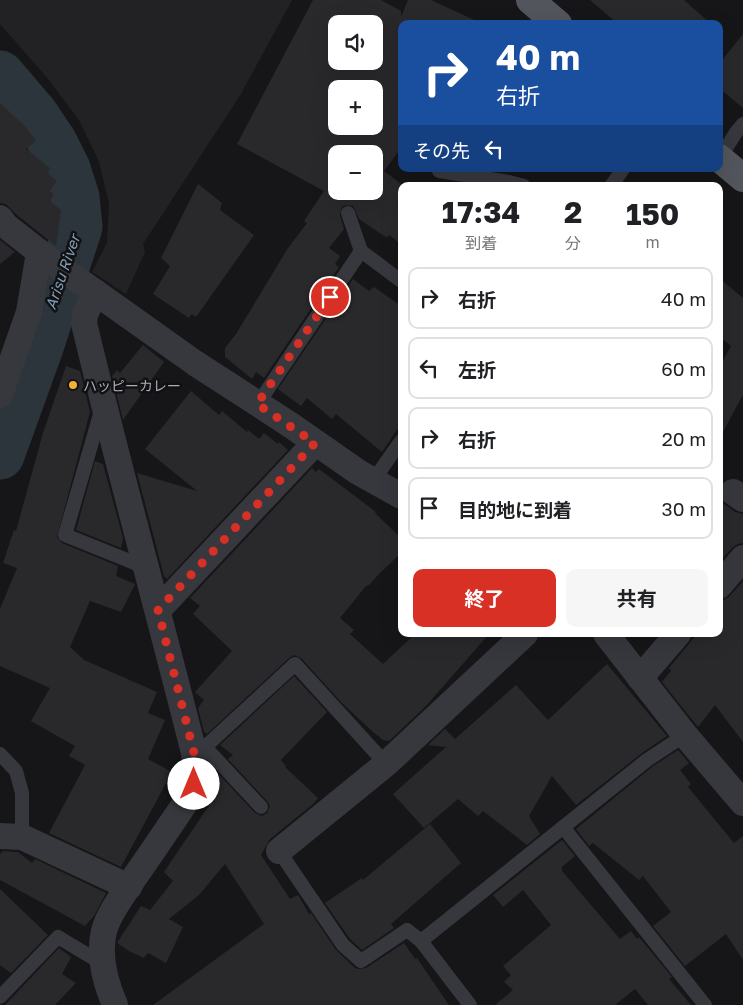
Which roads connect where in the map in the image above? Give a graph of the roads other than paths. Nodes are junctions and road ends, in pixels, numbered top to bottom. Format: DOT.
graph roads {
  1 [pos="530,0"];
  2 [pos="553,20"];
  3 [pos="743,124"];
  4 [pos="723,152"];
  5 [pos="723,161"];
  6 [pos="439,172"];
  7 [pos="743,178"];
  8 [pos="509,182"];
  9 [pos="348,213"];
  10 [pos="0,218"];
  11 [pos="361,251"];
  12 [pos="45,258"];
  13 [pos="398,280"];
  14 [pos="90,288"];
  15 [pos="0,395"];
  16 [pos="104,404"];
  17 [pos="257,404"];
  18 [pos="315,443"];
  19 [pos="398,445"];
  20 [pos="373,480"];
  21 [pos="398,494"];
  22 [pos="743,558"];
  23 [pos="147,568"];
  24 [pos="723,581"];
  25 [pos="158,610"];
  26 [pos="522,637"];
  27 [pos="608,637"];
  28 [pos="675,637"];
  29 [pos="640,678"];
  30 [pos="685,735"];
  31 [pos="200,750"];
  32 [pos="0,754"];
  33 [pos="386,764"];
  34 [pos="742,802"];
  35 [pos="261,806"];
  36 [pos="563,827"];
  37 [pos="11,837"];
  38 [pos="279,851"];
  39 [pos="129,887"];
  40 [pos="421,941"];
  41 [pos="103,964"];
  42 [pos="0,997"];
  43 [pos="115,1005"];
  44 [pos="470,1005"];
  45 [pos="705,1005"];
  1 -- 2 [label="main road"];
  3 -- 4 [label="lane"];
  5 -- 7 [label="main road"];
  6 -- 8 [label="lane"];
  9 -- 11 [label="lane"];
  10 -- 12 [label="street"];
  11 -- 13 [label="lane"];
  11 -- 17 [label="lane"];
  12 -- 14 [label="street"];
  12 -- 15 [label="street"];
  14 -- 16 [label="street"];
  14 -- 17 [label="street"];
  16 -- 23 [label="street"];
  16 -- 23 [label="lane"];
  17 -- 18 [label="street"];
  18 -- 20 [label="street"];
  18 -- 25 [label="street"];
  19 -- 20 [label="lane"];
  20 -- 21 [label="street"];
  22 -- 24 [label="street"];
  23 -- 25 [label="street"];
  25 -- 31 [label="street"];
  26 -- 33 [label="street"];
  27 -- 29 [label="street"];
  28 -- 29 [label="street"];
  29 -- 30 [label="street"];
  30 -- 34 [label="street"];
  30 -- 36 [label="lane"];
  31 -- 33 [label="lane"];
  31 -- 35 [label="lane"];
  31 -- 39 [label="street"];
  32 -- 37 [label="lane"];
  33 -- 38 [label="street"];
  36 -- 40 [label="lane"];
  36 -- 45 [label="lane"];
  37 -- 39 [label="street"];
  38 -- 40 [label="lane"];
  39 -- 41 [label="street"];
  40 -- 44 [label="lane"];
  41 -- 42 [label="lane"];
  41 -- 43 [label="street"];
}
